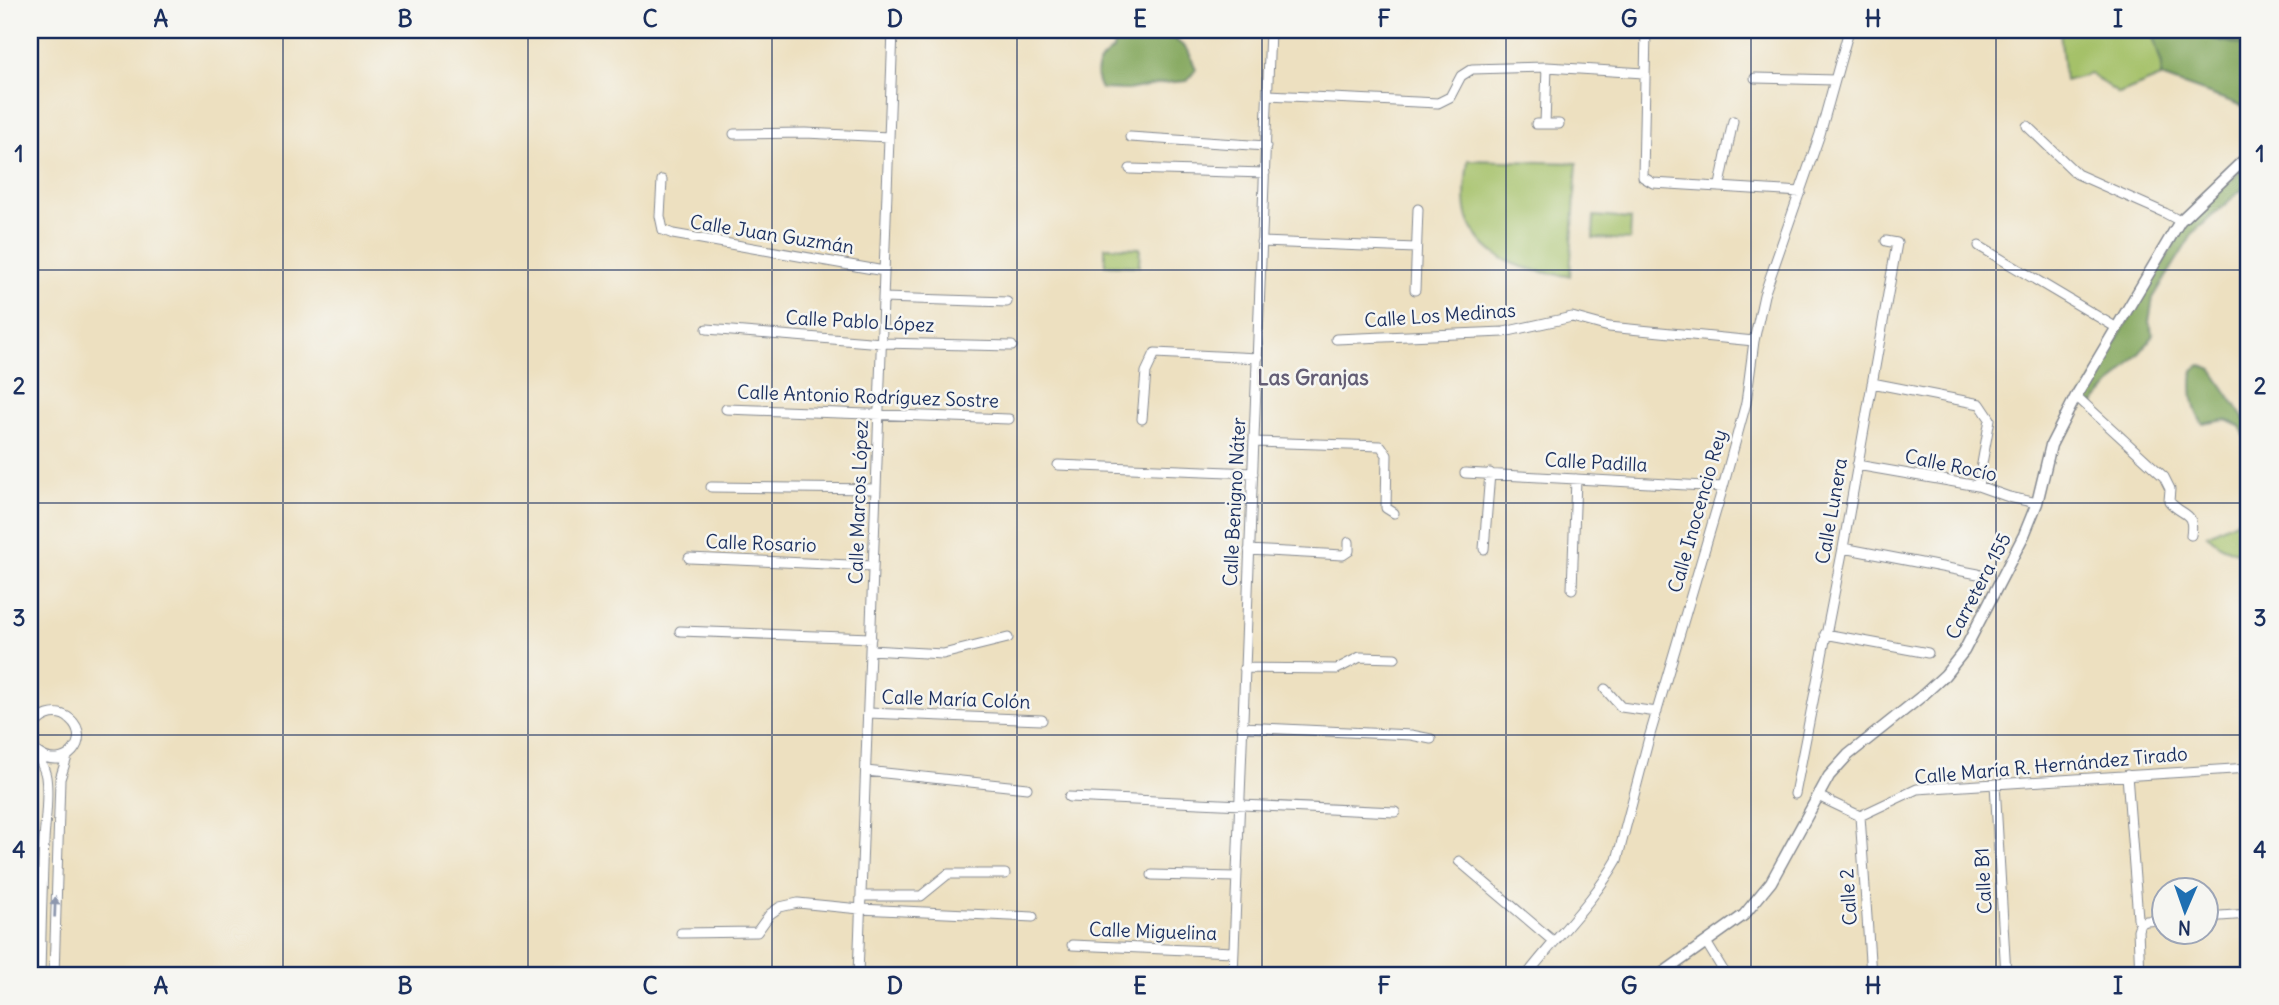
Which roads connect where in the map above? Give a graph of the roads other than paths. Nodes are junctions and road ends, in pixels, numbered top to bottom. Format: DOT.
graph roads {
  1 [pos="893,30"];
  2 [pos="1270,30"];
  3 [pos="1646,30"];
  4 [pos="1849,30"];
  5 [pos="1547,67"];
  6 [pos="1644,73"];
  7 [pos="1755,78"];
  8 [pos="1835,80"];
  9 [pos="1268,95"];
  10 [pos="1733,121"];
  11 [pos="1559,124"];
  12 [pos="2027,126"];
  13 [pos="734,134"];
  14 [pos="889,137"];
  15 [pos="1130,137"];
  16 [pos="1266,146"];
  17 [pos="2249,155"];
  18 [pos="1130,169"];
  19 [pos="1265,173"];
  20 [pos="662,180"];
  21 [pos="1720,185"];
  22 [pos="1801,192"];
  23 [pos="1418,209"];
  24 [pos="2180,221"];
  25 [pos="1886,240"];
  26 [pos="1261,242"];
  27 [pos="1979,246"];
  28 [pos="1416,248"];
  29 [pos="884,271"];
  30 [pos="1415,290"];
  31 [pos="883,299"];
  32 [pos="1007,302"];
  33 [pos="2117,328"];
  34 [pos="707,329"];
  35 [pos="1336,339"];
  36 [pos="1754,341"];
  37 [pos="882,343"];
  38 [pos="1012,346"];
  39 [pos="1258,358"];
  40 [pos="1872,383"];
  41 [pos="2076,397"];
  42 [pos="726,409"];
  43 [pos="879,414"];
  44 [pos="1009,419"];
  45 [pos="1142,419"];
  46 [pos="1254,442"];
  47 [pos="1857,464"];
  48 [pos="1058,465"];
  49 [pos="1465,472"];
  50 [pos="1253,473"];
  51 [pos="1490,473"];
  52 [pos="1576,479"];
  53 [pos="1978,486"];
  54 [pos="711,487"];
  55 [pos="1723,487"];
  56 [pos="876,489"];
  57 [pos="2037,503"];
  58 [pos="1394,513"];
  59 [pos="2191,536"];
  60 [pos="1349,542"];
  61 [pos="1843,548"];
  62 [pos="1485,549"];
  63 [pos="1249,550"];
  64 [pos="689,558"];
  65 [pos="873,566"];
  66 [pos="1978,574"];
  67 [pos="1572,589"];
  68 [pos="680,631"];
  69 [pos="1825,634"];
  70 [pos="871,638"];
  71 [pos="1008,638"];
  72 [pos="870,650"];
  73 [pos="1928,653"];
  74 [pos="1395,658"];
  75 [pos="1244,668"];
  76 [pos="1605,689"];
  77 [pos="1657,712"];
  78 [pos="868,713"];
  79 [pos="1042,720"];
  80 [pos="32,725"];
  81 [pos="1242,727"];
  82 [pos="1431,739"];
  83 [pos="31,743"];
  84 [pos="38,753"];
  85 [pos="67,757"];
  86 [pos="2249,768"];
  87 [pos="866,771"];
  88 [pos="2127,775"];
  89 [pos="1995,784"];
  90 [pos="1027,788"];
  91 [pos="1795,794"];
  92 [pos="1818,796"];
  93 [pos="1069,797"];
  94 [pos="1240,804"];
  95 [pos="1395,812"];
  96 [pos="1860,816"];
  97 [pos="1460,861"];
  98 [pos="1005,874"];
  99 [pos="1152,874"];
  100 [pos="1236,877"];
  101 [pos="861,896"];
  102 [pos="860,909"];
  103 [pos="2249,914"];
  104 [pos="2220,916"];
  105 [pos="1033,917"];
  106 [pos="2150,921"];
  107 [pos="2140,924"];
  108 [pos="681,933"];
  109 [pos="1553,941"];
  110 [pos="1706,942"];
  111 [pos="1072,945"];
  112 [pos="1233,952"];
  113 [pos="40,975"];
  114 [pos="54,975"];
  115 [pos="858,975"];
  116 [pos="1233,975"];
  117 [pos="1527,975"];
  118 [pos="1660,975"];
  119 [pos="1726,975"];
  120 [pos="1871,975"];
  121 [pos="2006,975"];
  122 [pos="2140,975"];
  1 -- 14 [label="street, Calle Marcos López"];
  2 -- 9 [label="street, Calle Benigno Náter"];
  3 -- 6 [label="street"];
  4 -- 8 [label="street, Calle Inocencio Rey"];
  5 -- 6 [label="street"];
  5 -- 9 [label="street"];
  5 -- 11 [label="street"];
  6 -- 21 [label="street"];
  7 -- 8 [label="street"];
  8 -- 22 [label="street, Calle Inocencio Rey"];
  9 -- 16 [label="street, Calle Benigno Náter"];
  10 -- 21 [label="street"];
  12 -- 24 [label="street"];
  13 -- 14 [label="street"];
  14 -- 29 [label="street, Calle Marcos López"];
  15 -- 16 [label="street"];
  16 -- 19 [label="street, Calle Benigno Náter"];
  17 -- 24 [label="street, Carretera 155"];
  18 -- 19 [label="street"];
  19 -- 26 [label="street, Calle Benigno Náter"];
  20 -- 29 [label="street, Calle Juan Guzmán"];
  21 -- 22 [label="street"];
  22 -- 36 [label="street, Calle Inocencio Rey"];
  23 -- 28 [label="street"];
  24 -- 33 [label="street, Carretera 155"];
  25 -- 40 [label="street, Calle Lunera"];
  26 -- 28 [label="street"];
  26 -- 39 [label="street, Calle Benigno Náter"];
  27 -- 33 [label="street"];
  28 -- 30 [label="street"];
  29 -- 31 [label="street, Calle Marcos López"];
  31 -- 32 [label="street"];
  31 -- 37 [label="street, Calle Marcos López"];
  33 -- 41 [label="street, Carretera 155"];
  34 -- 37 [label="street, Calle Pablo López"];
  35 -- 36 [label="street, Calle Los Medinas"];
  36 -- 55 [label="street, Calle Inocencio Rey"];
  37 -- 38 [label="street, Calle Pablo López"];
  37 -- 43 [label="street, Calle Marcos López"];
  39 -- 45 [label="street"];
  39 -- 46 [label="street, Calle Benigno Náter"];
  40 -- 47 [label="street, Calle Lunera"];
  40 -- 53 [label="street"];
  41 -- 57 [label="street, Carretera 155"];
  41 -- 59 [label="street"];
  42 -- 43 [label="street, Calle Antonio Rodríguez Sostre"];
  43 -- 44 [label="street, Calle Antonio Rodríguez Sostre"];
  43 -- 56 [label="street, Calle Marcos López"];
  46 -- 50 [label="street, Calle Benigno Náter"];
  46 -- 58 [label="street"];
  47 -- 53 [label="street, Calle Rocío"];
  47 -- 61 [label="street, Calle Lunera"];
  48 -- 50 [label="street"];
  49 -- 51 [label="street, Calle Padilla"];
  50 -- 63 [label="street, Calle Benigno Náter"];
  51 -- 52 [label="street, Calle Padilla"];
  51 -- 62 [label="street"];
  52 -- 55 [label="street, Calle Padilla"];
  52 -- 67 [label="street"];
  53 -- 57 [label="street, Calle Rocío"];
  54 -- 56 [label="street"];
  55 -- 77 [label="street, Calle Inocencio Rey"];
  56 -- 65 [label="street, Calle Marcos López"];
  57 -- 92 [label="street, Carretera 155"];
  60 -- 63 [label="street"];
  61 -- 66 [label="street"];
  61 -- 69 [label="street, Calle Lunera"];
  63 -- 75 [label="street, Calle Benigno Náter"];
  64 -- 65 [label="street, Calle Rosario"];
  65 -- 70 [label="street, Calle Marcos López"];
  68 -- 70 [label="street"];
  69 -- 73 [label="street"];
  69 -- 91 [label="street, Calle Lunera"];
  70 -- 72 [label="street, Calle Marcos López"];
  71 -- 72 [label="street"];
  72 -- 78 [label="street, Calle Marcos López"];
  74 -- 75 [label="street"];
  75 -- 81 [label="street, Calle Benigno Náter"];
  76 -- 77 [label="street"];
  77 -- 109 [label="street, Calle Inocencio Rey"];
  78 -- 79 [label="street, Calle María Colón"];
  78 -- 87 [label="street, Calle Marcos López"];
  80 -- 83 [label="street"];
  80 -- 85 [label="street"];
  81 -- 82 [label="street"];
  81 -- 94 [label="street, Calle Benigno Náter"];
  83 -- 84 [label="street"];
  84 -- 85 [label="street"];
  84 -- 113 [label="street"];
  114 -- 85 [label="street, one-way"];
  86 -- 88 [label="street, Calle María R. Hernández Tirado"];
  87 -- 90 [label="street"];
  87 -- 101 [label="street, Calle Marcos López"];
  88 -- 89 [label="street, Calle María R. Hernández Tirado"];
  88 -- 107 [label="street"];
  89 -- 96 [label="street, Calle María R. Hernández Tirado"];
  89 -- 121 [label="street, Calle B1"];
  92 -- 96 [label="street"];
  92 -- 110 [label="street, Carretera 155"];
  93 -- 94 [label="street"];
  94 -- 95 [label="street"];
  94 -- 100 [label="street, Calle Benigno Náter"];
  96 -- 120 [label="street, Calle 2"];
  97 -- 109 [label="street"];
  98 -- 101 [label="street"];
  99 -- 100 [label="street"];
  100 -- 112 [label="street, Calle Benigno Náter"];
  101 -- 102 [label="street, Calle Marcos López"];
  102 -- 105 [label="street"];
  102 -- 108 [label="street"];
  102 -- 115 [label="street, Calle Marcos López"];
  103 -- 104 [label="street"];
  106 -- 107 [label="street"];
  107 -- 122 [label="street"];
  109 -- 117 [label="street, Calle Inocencio Rey"];
  110 -- 118 [label="street, Carretera 155"];
  110 -- 119 [label="street"];
  111 -- 112 [label="street, Calle Miguelina"];
  112 -- 116 [label="street, Calle Benigno Náter"];
}
